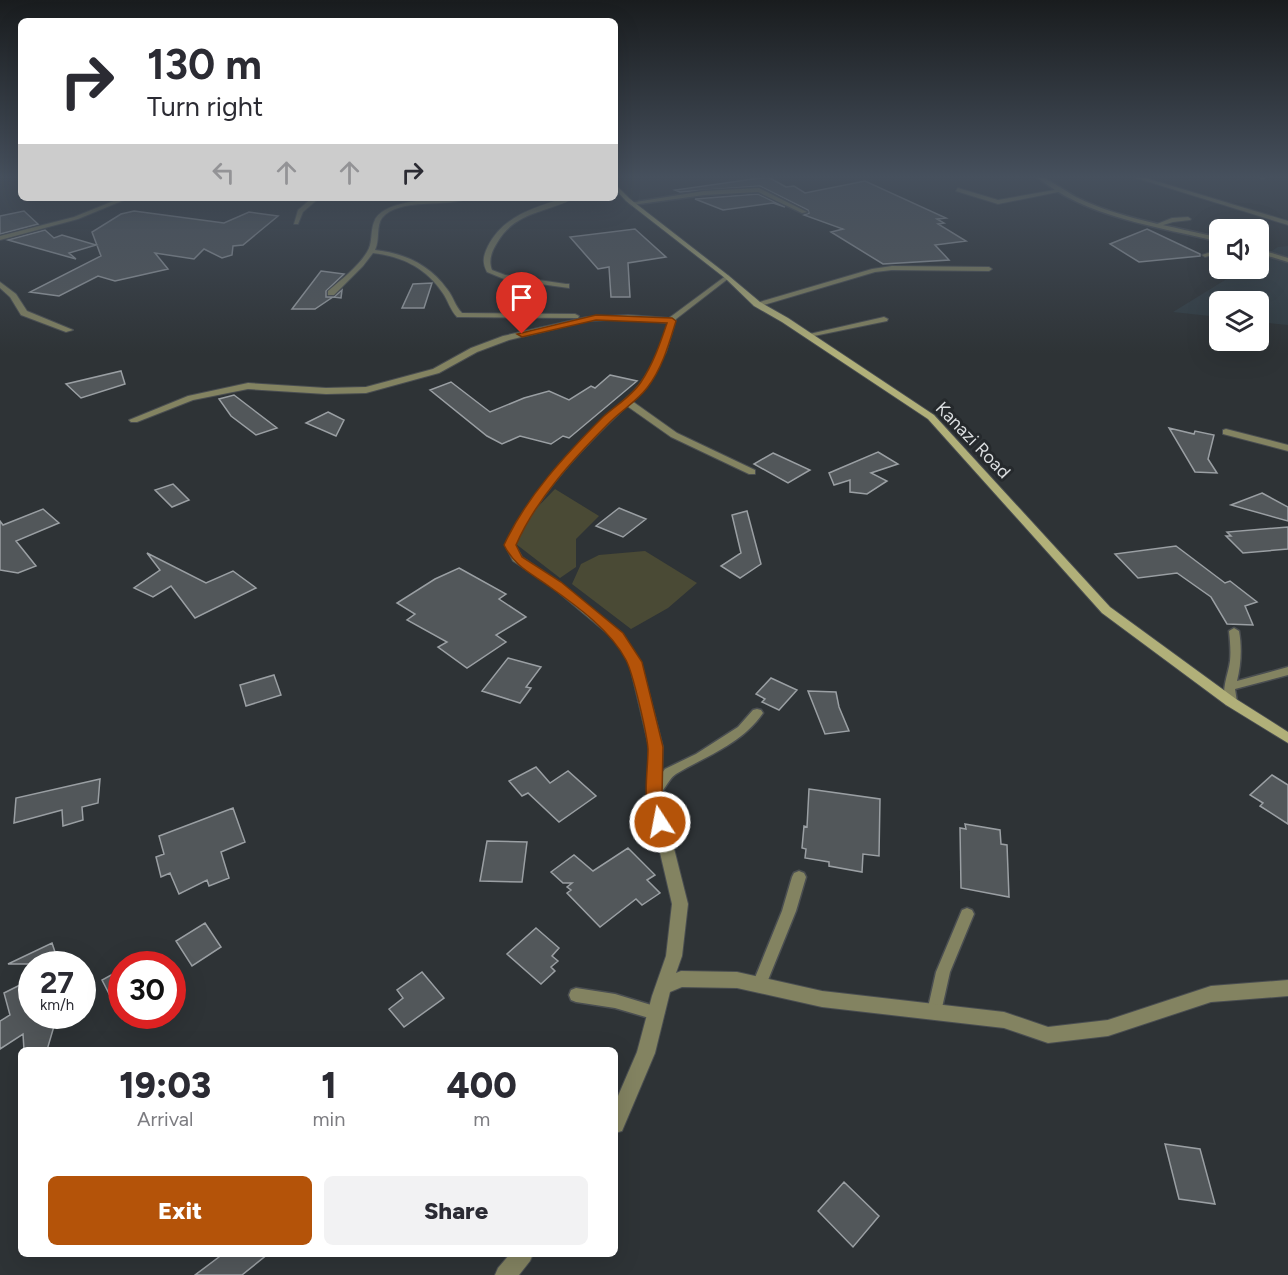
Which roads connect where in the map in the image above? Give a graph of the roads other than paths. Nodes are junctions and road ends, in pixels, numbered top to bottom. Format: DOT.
graph roads {
  1 [pos="375,236"];
  2 [pos="497,236"];
  3 [pos="674,236"];
  4 [pos="370,251"];
  5 [pos="1209,254"];
  6 [pos="1269,254"];
  7 [pos="1205,255"];
  8 [pos="1288,260"];
  9 [pos="989,269"];
  10 [pos="727,277"];
  11 [pos="0,284"];
  12 [pos="566,286"];
  13 [pos="331,293"];
  14 [pos="757,304"];
  15 [pos="596,317"];
  16 [pos="884,319"];
  17 [pos="672,321"];
  18 [pos="69,330"];
  19 [pos="809,335"];
  20 [pos="628,402"];
  21 [pos="134,420"];
  22 [pos="1226,432"];
  23 [pos="1288,448"];
  24 [pos="752,472"];
  25 [pos="1233,631"];
  26 [pos="1288,671"];
  27 [pos="1230,687"];
  28 [pos="1231,702"];
  29 [pos="758,713"];
  30 [pos="1288,738"];
  31 [pos="654,792"];
  32 [pos="799,877"];
  33 [pos="967,914"];
  34 [pos="759,985"];
  35 [pos="663,987"];
  36 [pos="1288,988"];
  37 [pos="576,995"];
  38 [pos="934,1012"];
  39 [pos="656,1013"];
  40 [pos="618,1117"];
  41 [pos="520,1257"];
  42 [pos="505,1275"];
  1 -- 4 [label="street"];
  2 -- 12 [label="street"];
  3 -- 10 [label="main road, Kanazi Road"];
  4 -- 13 [label="street"];
  4 -- 15 [label="street"];
  5 -- 7 [label="street"];
  6 -- 8 [label="lane"];
  9 -- 14 [label="street"];
  10 -- 14 [label="main road, Kanazi Road"];
  10 -- 17 [label="street"];
  11 -- 18 [label="street"];
  14 -- 19 [label="main road, Kanazi Road"];
  15 -- 17 [label="street"];
  15 -- 21 [label="street"];
  16 -- 19 [label="street"];
  17 -- 20 [label="street"];
  19 -- 28 [label="main road, Kanazi Road"];
  20 -- 24 [label="street"];
  20 -- 31 [label="street"];
  22 -- 23 [label="street"];
  25 -- 27 [label="lane"];
  26 -- 27 [label="lane"];
  27 -- 28 [label="lane"];
  28 -- 30 [label="main road, Kanazi Road"];
  29 -- 31 [label="lane"];
  31 -- 35 [label="street"];
  32 -- 34 [label="lane"];
  33 -- 38 [label="lane"];
  34 -- 35 [label="street"];
  34 -- 38 [label="street"];
  35 -- 39 [label="street"];
  36 -- 38 [label="street"];
  37 -- 39 [label="lane"];
  39 -- 40 [label="street"];
  41 -- 42 [label="street"];
}
